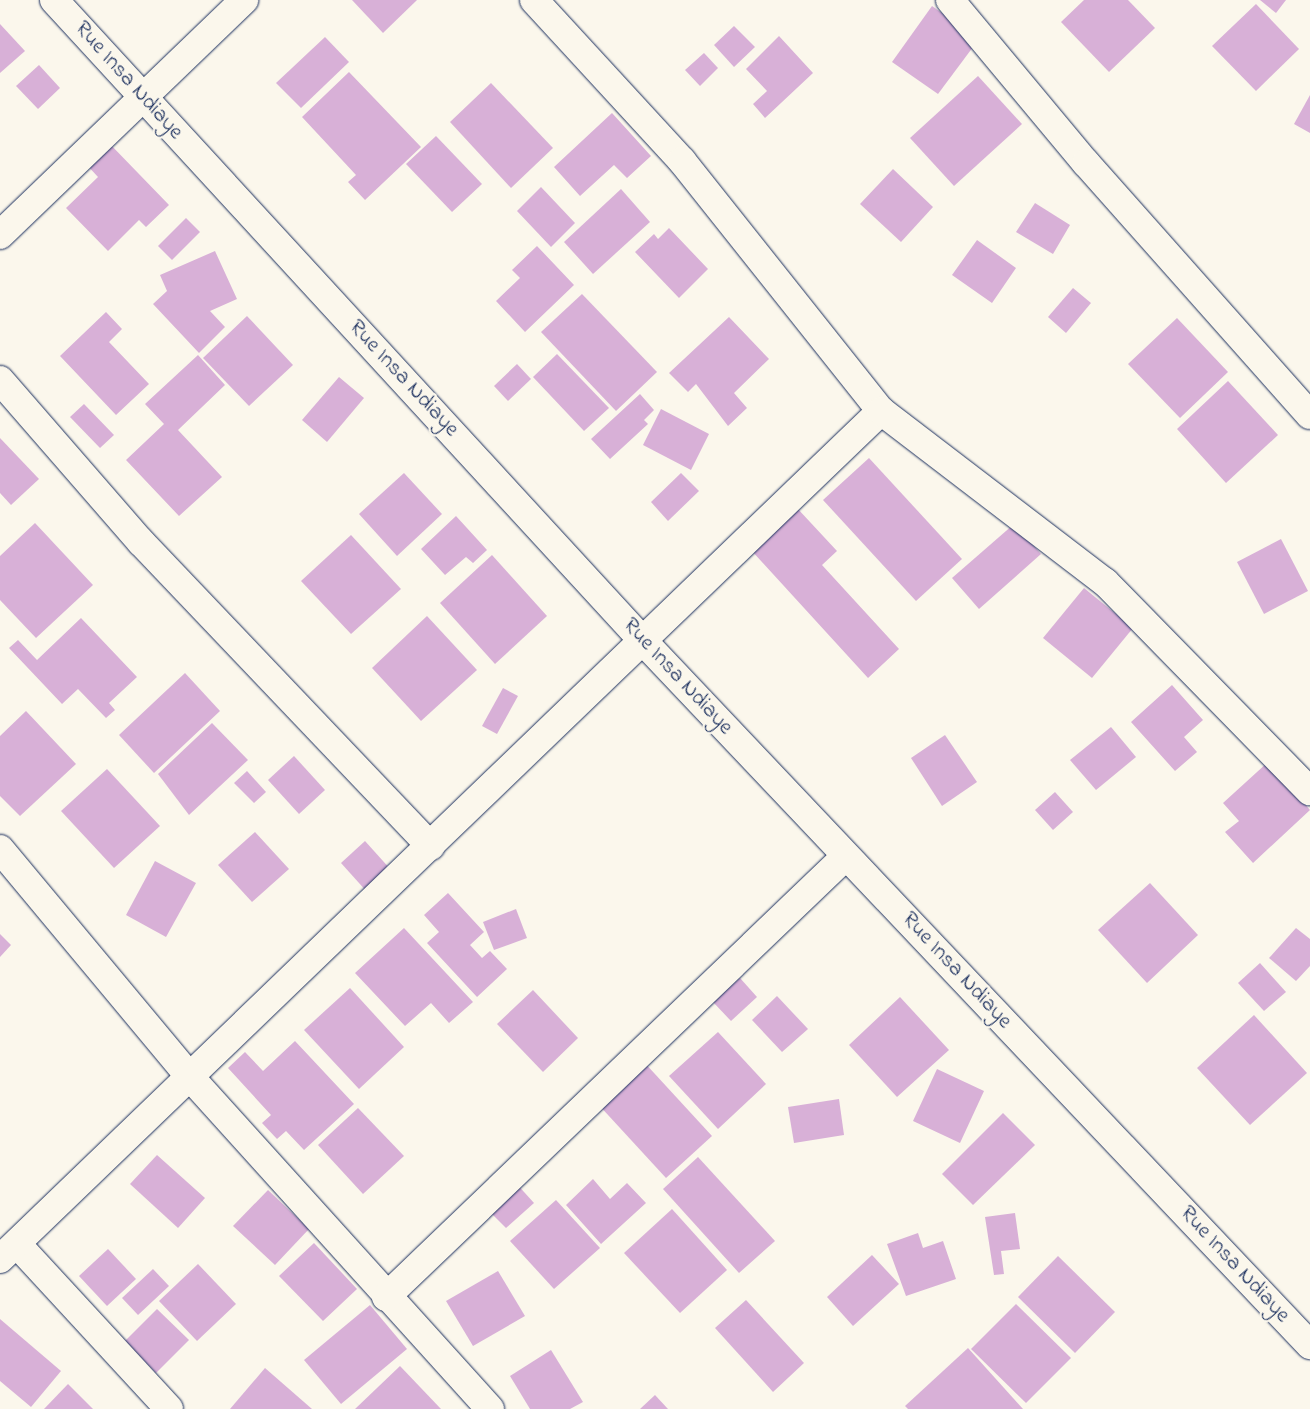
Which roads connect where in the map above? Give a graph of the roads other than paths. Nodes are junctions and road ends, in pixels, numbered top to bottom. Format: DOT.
graph roads {
  1 [pos="54,0"];
  2 [pos="244,0"];
  3 [pos="534,0"];
  4 [pos="950,0"];
  5 [pos="141,96"];
  6 [pos="0,235"];
  7 [pos="0,380"];
  8 [pos="881,411"];
  9 [pos="1310,415"];
  10 [pos="643,641"];
  11 [pos="1310,791"];
  12 [pos="431,846"];
  13 [pos="0,848"];
  14 [pos="846,856"];
  15 [pos="191,1078"];
  16 [pos="8,1251"];
  17 [pos="386,1297"];
  18 [pos="1310,1345"];
  19 [pos="170,1409"];
  20 [pos="490,1409"];
  1 -- 5 [label="street, Rue Insa Ndiaye"];
  2 -- 5 [label="street"];
  3 -- 8 [label="street"];
  4 -- 9 [label="street"];
  5 -- 6 [label="street"];
  5 -- 10 [label="street, Rue Insa Ndiaye"];
  7 -- 12 [label="street"];
  8 -- 10 [label="street"];
  8 -- 11 [label="street"];
  10 -- 12 [label="street"];
  10 -- 14 [label="street, Rue Insa Ndiaye"];
  12 -- 15 [label="street"];
  13 -- 15 [label="street"];
  14 -- 17 [label="street"];
  14 -- 18 [label="street, Rue Insa Ndiaye"];
  15 -- 16 [label="street"];
  15 -- 17 [label="street"];
  16 -- 19 [label="street"];
  17 -- 20 [label="street"];
}
